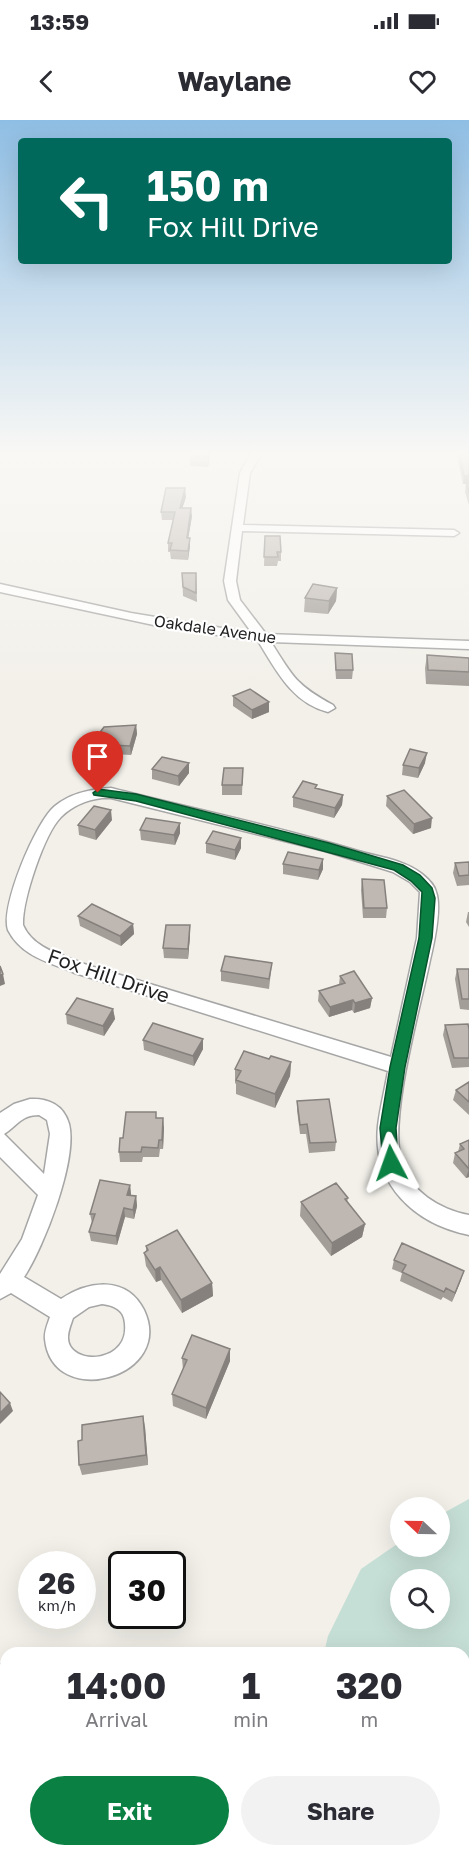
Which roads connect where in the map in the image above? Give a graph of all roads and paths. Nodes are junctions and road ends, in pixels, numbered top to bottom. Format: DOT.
graph roads {
  1 [pos="235,533"];
  2 [pos="0,588"];
  3 [pos="262,638"];
  4 [pos="469,645"];
  5 [pos="328,708"];
  6 [pos="398,1067"];
  7 [pos="0,1127"];
  8 [pos="0,1141"];
  9 [pos="48,1191"];
  10 [pos="469,1225"];
  11 [pos="5,1285"];
  12 [pos="63,1312"];
  1 -- 3 [label="street"];
  2 -- 3 [label="street, Oakdale Avenue"];
  3 -- 4 [label="street, Oakdale Avenue"];
  3 -- 5 [label="street"];
  6 -- 6 [label="street, Fox Hill Drive"];
  6 -- 10 [label="street, Fox Hill Drive"];
  7 -- 9 [label="street"];
  8 -- 9 [label="street"];
  9 -- 11 [label="street"];
  11 -- 12 [label="street"];
}
